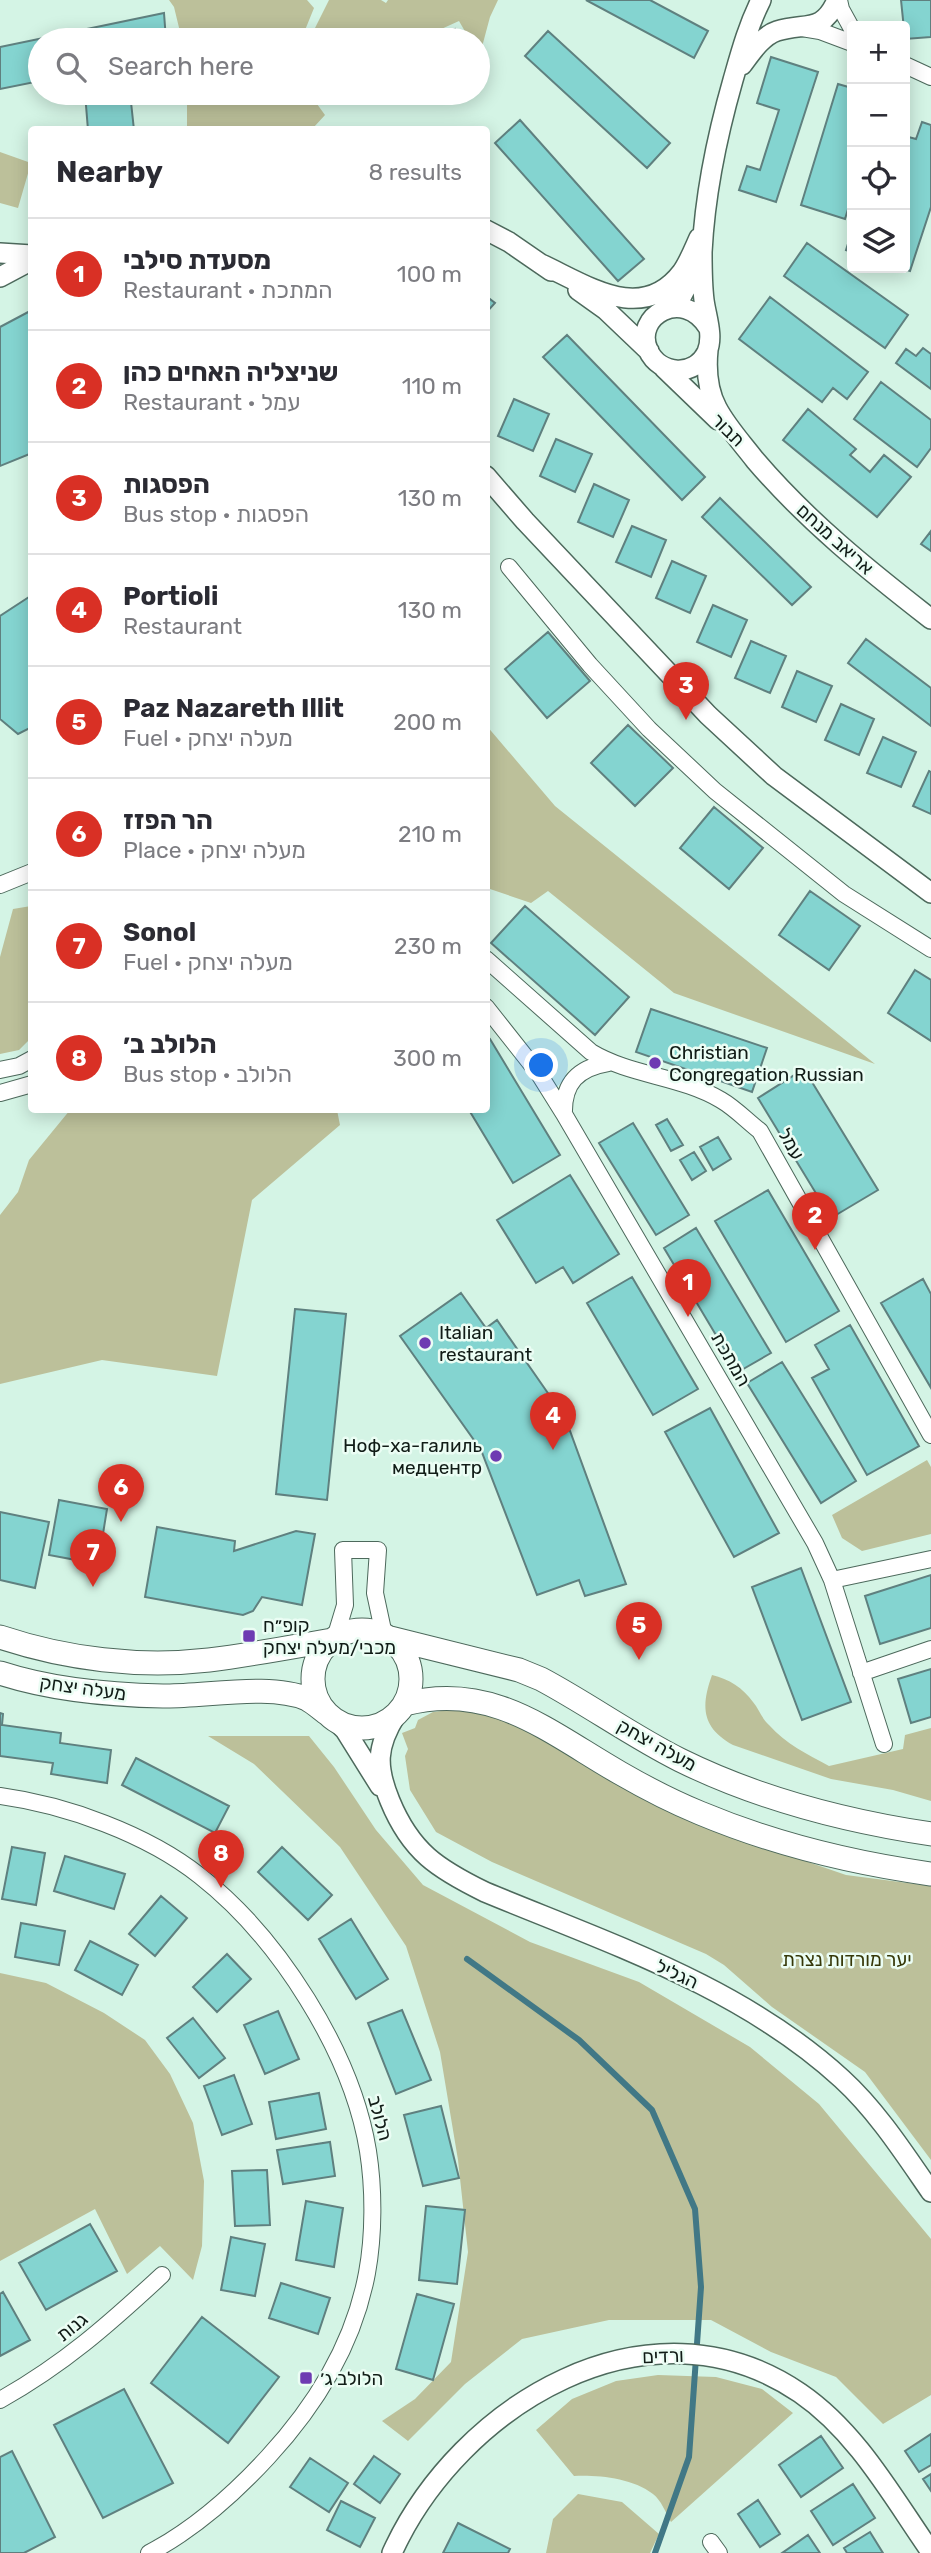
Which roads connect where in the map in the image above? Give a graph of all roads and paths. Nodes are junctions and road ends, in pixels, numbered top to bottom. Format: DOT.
graph roads {
  1 [pos="762,0"];
  2 [pos="838,0"];
  3 [pos="848,21"];
  4 [pos="798,28"];
  5 [pos="847,41"];
  6 [pos="910,67"];
  7 [pos="931,76"];
  8 [pos="733,78"];
  9 [pos="704,228"];
  10 [pos="490,232"];
  11 [pos="0,253"];
  12 [pos="702,255"];
  13 [pos="28,256"];
  14 [pos="28,260"];
  15 [pos="541,264"];
  16 [pos="0,278"];
  17 [pos="606,310"];
  18 [pos="662,312"];
  19 [pos="708,327"];
  20 [pos="708,349"];
  21 [pos="655,358"];
  22 [pos="748,451"];
  23 [pos="490,481"];
  24 [pos="509,567"];
  25 [pos="931,619"];
  26 [pos="0,872"];
  27 [pos="26,874"];
  28 [pos="0,885"];
  29 [pos="931,893"];
  30 [pos="931,949"];
  31 [pos="490,964"];
  32 [pos="490,1012"];
  33 [pos="28,1061"];
  34 [pos="608,1063"];
  35 [pos="0,1070"];
  36 [pos="28,1085"];
  37 [pos="0,1093"];
  38 [pos="564,1114"];
  39 [pos="931,1435"];
  40 [pos="931,1559"];
  41 [pos="832,1580"];
  42 [pos="0,1637"];
  43 [pos="387,1637"];
  44 [pos="333,1639"];
  45 [pos="931,1649"];
  46 [pos="0,1673"];
  47 [pos="862,1673"];
  48 [pos="401,1709"];
  49 [pos="332,1718"];
  50 [pos="884,1744"];
  51 [pos="0,1796"];
  52 [pos="392,1804"];
  53 [pos="931,1834"];
  54 [pos="931,1874"];
  55 [pos="931,2192"];
  56 [pos="162,2275"];
  57 [pos="0,2400"];
  58 [pos="931,2552"];
  59 [pos="149,2553"];
  60 [pos="392,2553"];
  1 -- 4 [label="street"];
  1 -- 8 [label="street"];
  2 -- 3 [label="street"];
  2 -- 4 [label="street"];
  4 -- 5 [label="street"];
  4 -- 8 [label="street"];
  6 -- 7 [label="street"];
  8 -- 9 [label="street"];
  9 -- 12 [label="street"];
  9 -- 15 [label="street"];
  10 -- 15 [label="street"];
  11 -- 13 [label="street"];
  12 -- 18 [label="street"];
  12 -- 19 [label="street"];
  14 -- 16 [label="street"];
  15 -- 17 [label="street"];
  17 -- 18 [label="street"];
  17 -- 21 [label="street, תבור"];
  18 -- 19 [label="street"];
  18 -- 21 [label="street"];
  19 -- 20 [label="street"];
  20 -- 21 [label="street"];
  20 -- 22 [label="street, תבור"];
  21 -- 22 [label="street, תבור"];
  22 -- 25 [label="street, אריאב מנחם"];
  23 -- 29 [label="street"];
  24 -- 30 [label="street"];
  26 -- 27 [label="street"];
  27 -- 28 [label="street"];
  31 -- 34 [label="street, עמל"];
  32 -- 38 [label="street, המתכת"];
  33 -- 35 [label="street"];
  34 -- 38 [label="street"];
  34 -- 39 [label="street, עמל"];
  36 -- 37 [label="street"];
  38 -- 41 [label="street, המתכת"];
  40 -- 41 [label="street"];
  41 -- 47 [label="street, המתכת"];
  42 -- 44 [label="main road, מעלה יצחק"];
  43 -- 44 [label="main road"];
  43 -- 44 [label="street"];
  43 -- 48 [label="main road"];
  43 -- 53 [label="main road, מעלה יצחק"];
  44 -- 49 [label="main road"];
  45 -- 47 [label="street"];
  46 -- 49 [label="main road, מעלה יצחק"];
  47 -- 50 [label="street, המתכת"];
  48 -- 49 [label="main road"];
  48 -- 52 [label="street, הגליל"];
  48 -- 54 [label="main road"];
  49 -- 52 [label="street, הגליל"];
  51 -- 59 [label="street, הלולב"];
  52 -- 55 [label="street, הגליל"];
  56 -- 57 [label="street, גנות"];
  58 -- 60 [label="street, ורדים"];
}
